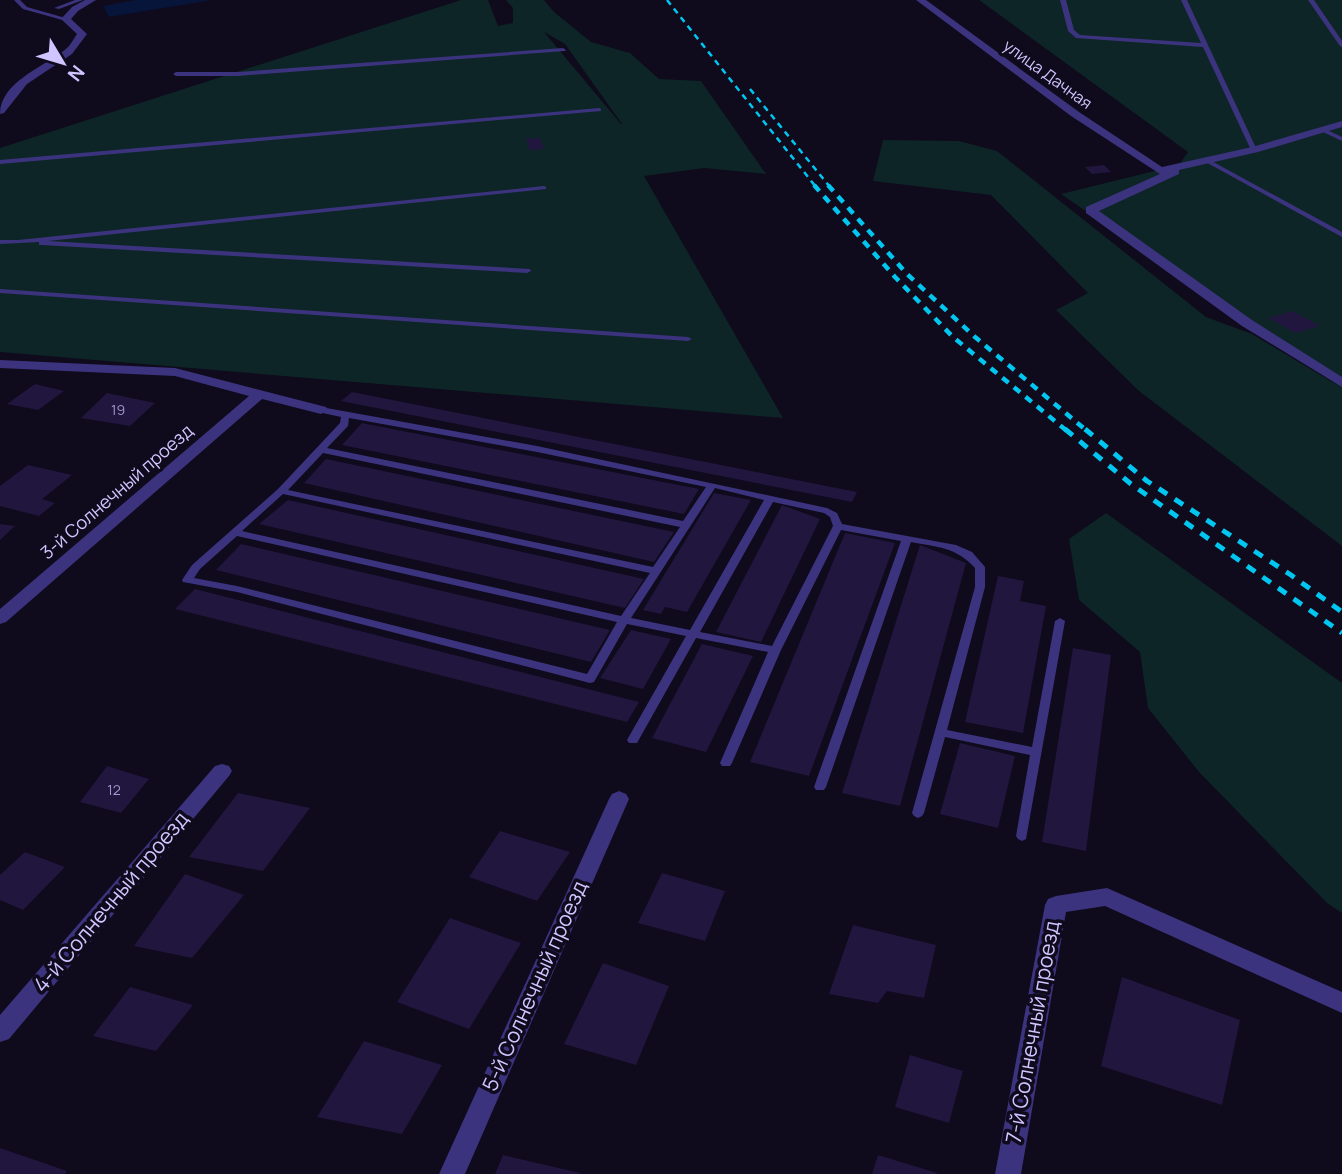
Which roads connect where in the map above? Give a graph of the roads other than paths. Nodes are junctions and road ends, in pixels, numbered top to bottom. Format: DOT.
graph roads {
  1 [pos="17,0"];
  2 [pos="57,0"];
  3 [pos="80,0"];
  4 [pos="92,0"];
  5 [pos="920,0"];
  6 [pos="1063,0"];
  7 [pos="1184,0"];
  8 [pos="1311,0"];
  9 [pos="57,8"];
  10 [pos="44,13"];
  11 [pos="66,19"];
  12 [pos="1202,44"];
  13 [pos="1342,46"];
  14 [pos="563,50"];
  15 [pos="176,74"];
  16 [pos="599,110"];
  17 [pos="0,111"];
  18 [pos="1342,124"];
  19 [pos="1325,131"];
  20 [pos="1342,139"];
  21 [pos="1254,150"];
  22 [pos="1204,159"];
  23 [pos="0,162"];
  24 [pos="544,188"];
  25 [pos="1342,235"];
  26 [pos="0,242"];
  27 [pos="18,242"];
  28 [pos="527,271"];
  29 [pos="0,291"];
  30 [pos="688,339"];
  31 [pos="0,364"];
  32 [pos="1342,383"];
  33 [pos="258,395"];
  34 [pos="321,410"];
  35 [pos="345,415"];
  36 [pos="323,450"];
  37 [pos="712,485"];
  38 [pos="281,491"];
  39 [pos="770,498"];
  40 [pos="687,524"];
  41 [pos="838,526"];
  42 [pos="234,532"];
  43 [pos="907,539"];
  44 [pos="657,572"];
  45 [pos="0,618"];
  46 [pos="624,620"];
  47 [pos="1060,621"];
  48 [pos="692,632"];
  49 [pos="775,650"];
  50 [pos="939,732"];
  51 [pos="633,740"];
  52 [pos="1037,752"];
  53 [pos="726,763"];
  54 [pos="222,771"];
  55 [pos="820,786"];
  56 [pos="619,799"];
  57 [pos="918,813"];
  58 [pos="1022,836"];
  59 [pos="1342,1003"];
  60 [pos="0,1032"];
  61 [pos="452,1174"];
  62 [pos="1008,1174"];
  1 -- 10 [label="lane"];
  2 -- 9 [label="lane"];
  3 -- 9 [label="lane"];
  4 -- 11 [label="street"];
  5 -- 22 [label="street, улица Дачная"];
  6 -- 12 [label="lane"];
  7 -- 12 [label="lane"];
  8 -- 13 [label="lane"];
  9 -- 10 [label="lane"];
  10 -- 11 [label="lane"];
  11 -- 17 [label="street"];
  12 -- 21 [label="lane"];
  14 -- 15 [label="lane"];
  16 -- 23 [label="lane"];
  18 -- 19 [label="street"];
  19 -- 20 [label="lane"];
  19 -- 21 [label="street"];
  21 -- 22 [label="street"];
  22 -- 25 [label="lane"];
  22 -- 32 [label="street"];
  24 -- 27 [label="lane"];
  26 -- 27 [label="lane"];
  27 -- 28 [label="lane"];
  29 -- 30 [label="lane"];
  31 -- 33 [label="street"];
  33 -- 34 [label="street"];
  33 -- 45 [label="street, 3-й Солнечный проезд"];
  34 -- 35 [label="lane"];
  35 -- 36 [label="lane"];
  35 -- 37 [label="lane"];
  36 -- 38 [label="lane"];
  36 -- 40 [label="lane"];
  37 -- 39 [label="lane"];
  37 -- 40 [label="lane"];
  38 -- 42 [label="lane"];
  38 -- 44 [label="lane"];
  39 -- 41 [label="lane"];
  39 -- 48 [label="lane"];
  40 -- 44 [label="lane"];
  41 -- 43 [label="lane"];
  41 -- 49 [label="lane"];
  42 -- 46 [label="lane"];
  42 -- 46 [label="lane"];
  43 -- 50 [label="lane"];
  43 -- 55 [label="lane"];
  44 -- 46 [label="lane"];
  46 -- 48 [label="lane"];
  47 -- 52 [label="lane"];
  48 -- 49 [label="lane"];
  48 -- 51 [label="lane"];
  49 -- 53 [label="lane"];
  50 -- 52 [label="lane"];
  50 -- 57 [label="lane"];
  52 -- 58 [label="lane"];
  54 -- 60 [label="street, 4-й Солнечный проезд"];
  56 -- 61 [label="street, 5-й Солнечный проезд"];
  59 -- 62 [label="street, 7-й Солнечный проезд"];
}
